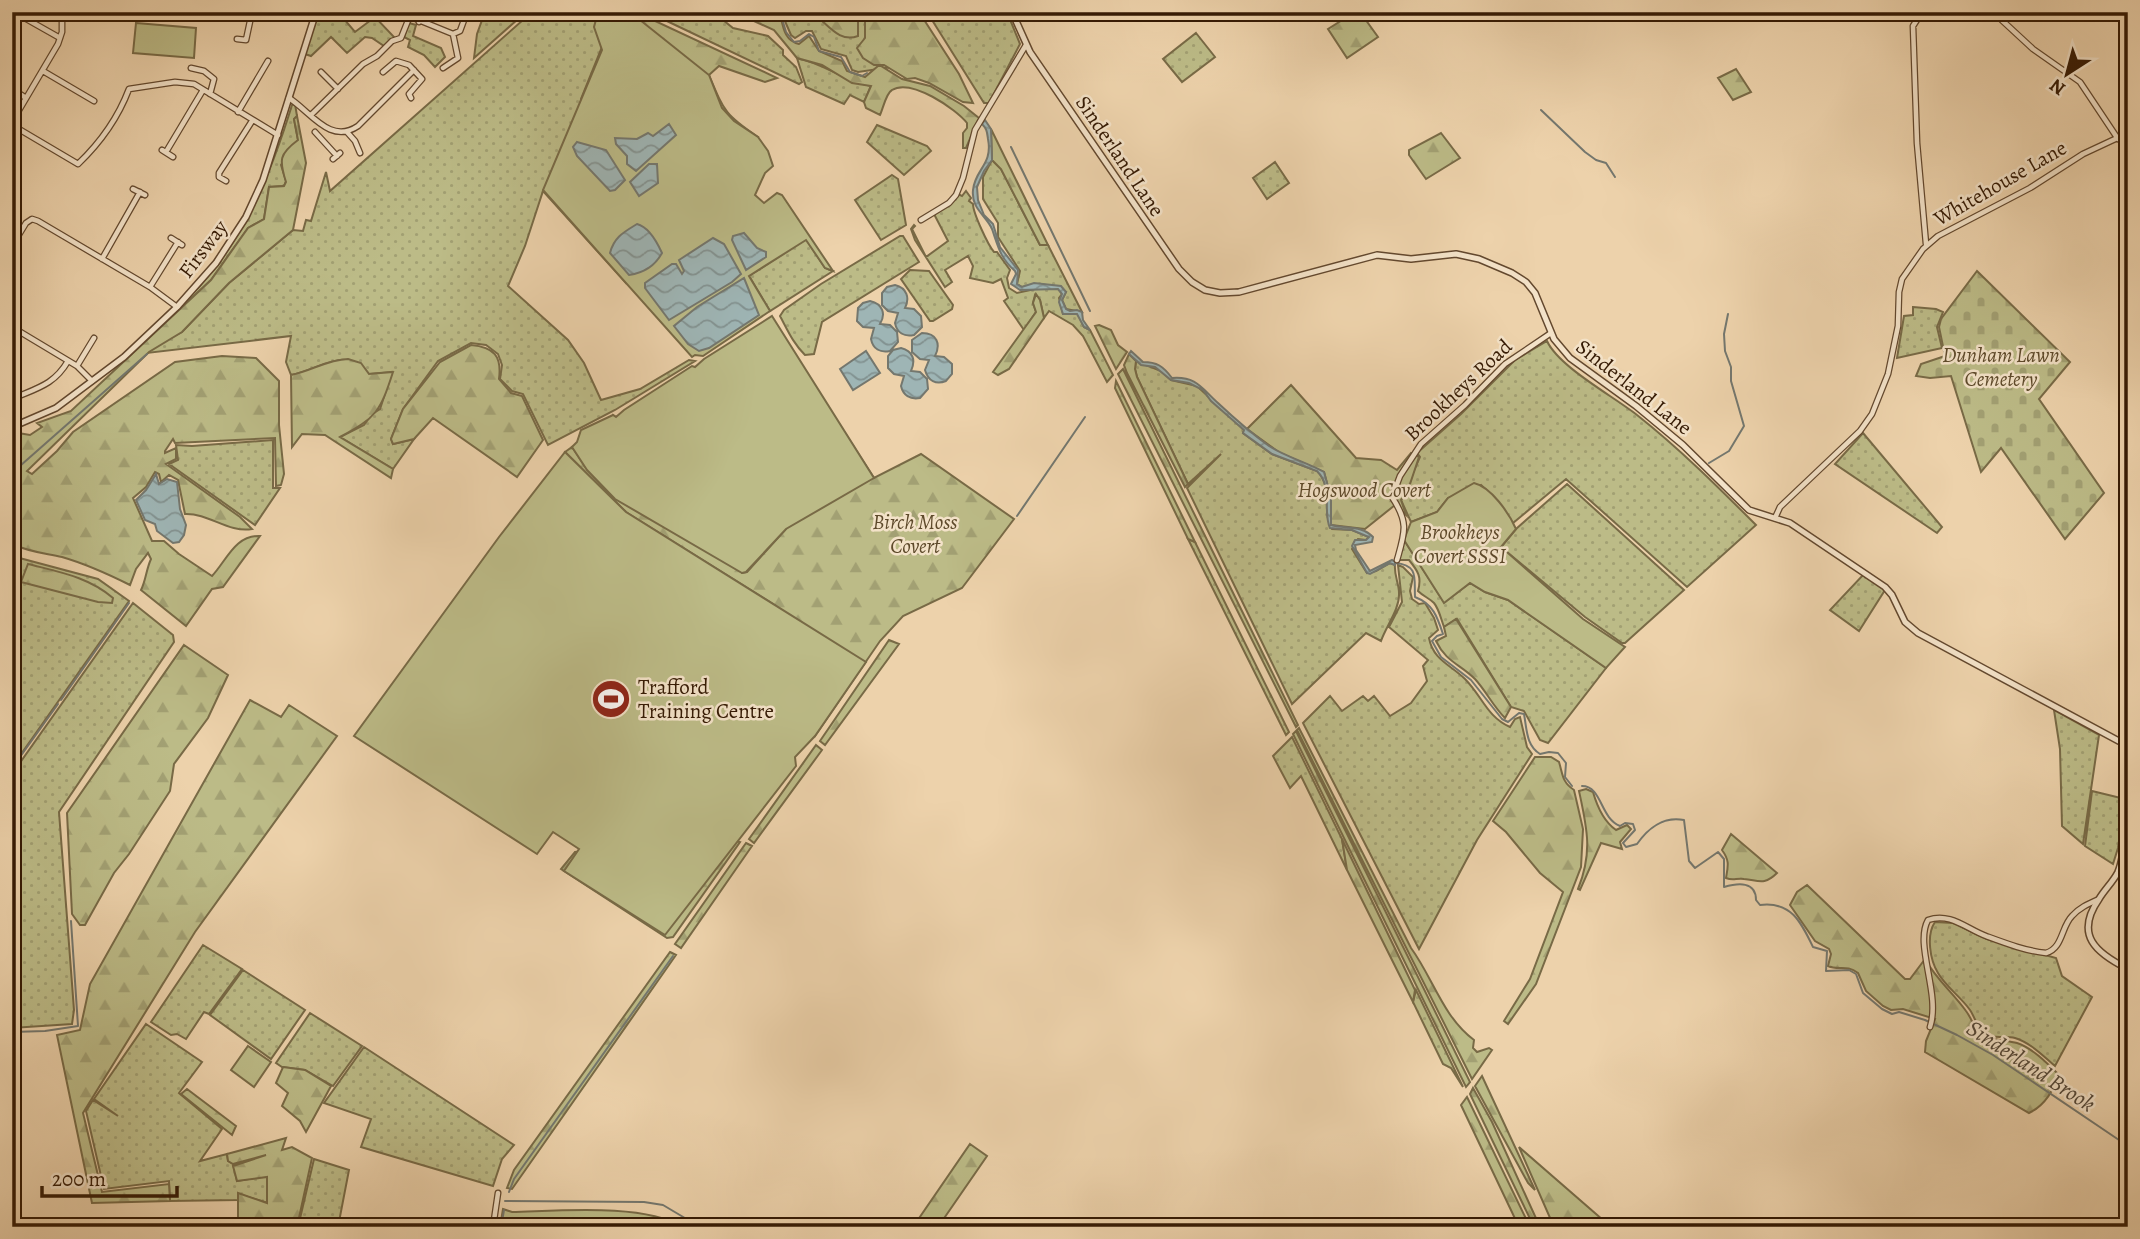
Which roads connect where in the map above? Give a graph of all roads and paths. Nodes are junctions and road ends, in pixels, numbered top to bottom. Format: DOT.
graph roads {
  1 [pos="14,12"];
  2 [pos="62,12"];
  3 [pos="252,12"];
  4 [pos="316,12"];
  5 [pos="399,12"];
  6 [pos="423,12"];
  7 [pos="467,12"];
  8 [pos="1012,12"];
  9 [pos="1922,12"];
  10 [pos="1993,12"];
  11 [pos="409,18"];
  12 [pos="419,22"];
  13 [pos="453,34"];
  14 [pos="60,38"];
  15 [pos="237,39"];
  16 [pos="1026,45"];
  17 [pos="268,61"];
  18 [pos="191,68"];
  19 [pos="443,68"];
  20 [pos="414,70"];
  21 [pos="43,71"];
  22 [pos="383,72"];
  23 [pos="322,74"];
  24 [pos="12,89"];
  25 [pos="338,89"];
  26 [pos="203,90"];
  27 [pos="210,94"];
  28 [pos="26,98"];
  29 [pos="289,98"];
  30 [pos="411,98"];
  31 [pos="94,101"];
  32 [pos="238,112"];
  33 [pos="311,115"];
  34 [pos="252,121"];
  35 [pos="12,123"];
  36 [pos="326,129"];
  37 [pos="347,132"];
  38 [pos="2128,132"];
  39 [pos="278,135"];
  40 [pos="2119,139"];
  41 [pos="2128,152"];
  42 [pos="360,153"];
  43 [pos="336,156"];
  44 [pos="173,157"];
  45 [pos="226,181"];
  46 [pos="133,189"];
  47 [pos="921,220"];
  48 [pos="171,238"];
  49 [pos="1926,245"];
  50 [pos="12,246"];
  51 [pos="102,259"];
  52 [pos="150,287"];
  53 [pos="177,307"];
  54 [pos="12,327"];
  55 [pos="1551,333"];
  56 [pos="94,338"];
  57 [pos="68,361"];
  58 [pos="76,366"];
  59 [pos="92,382"];
  60 [pos="12,399"];
  61 [pos="12,427"];
  62 [pos="1775,518"];
  63 [pos="1397,560"];
  64 [pos="2128,746"];
  65 [pos="2128,813"];
  66 [pos="2097,900"];
  67 [pos="2128,969"];
  68 [pos="1930,1027"];
  69 [pos="498,1194"];
  70 [pos="493,1227"];
  1 -- 14 [label="street"];
  2 -- 14 [label="street"];
  3 -- 15 [label="street"];
  4 -- 29 [label="street, Firsway"];
  5 -- 11 [label="street"];
  6 -- 12 [label="street"];
  7 -- 13 [label="street"];
  8 -- 16 [label="street, Sinderland Lane"];
  9 -- 49 [label="street"];
  10 -- 40 [label="street"];
  11 -- 12 [label="street"];
  11 -- 25 [label="street"];
  12 -- 13 [label="street"];
  13 -- 19 [label="street"];
  14 -- 21 [label="street"];
  16 -- 47 [label="street"];
  16 -- 55 [label="street, Sinderland Lane"];
  17 -- 32 [label="street"];
  18 -- 27 [label="street"];
  20 -- 22 [label="street"];
  20 -- 30 [label="street"];
  20 -- 37 [label="street"];
  21 -- 28 [label="street"];
  21 -- 31 [label="street"];
  23 -- 25 [label="street"];
  24 -- 28 [label="street"];
  25 -- 33 [label="street"];
  26 -- 27 [label="street"];
  26 -- 35 [label="street"];
  26 -- 44 [label="street"];
  27 -- 32 [label="street"];
  28 -- 35 [label="street"];
  29 -- 33 [label="street"];
  29 -- 39 [label="street, Firsway"];
  32 -- 34 [label="street"];
  33 -- 36 [label="street"];
  34 -- 39 [label="street"];
  34 -- 45 [label="street"];
  36 -- 37 [label="street"];
  36 -- 43 [label="street"];
  37 -- 42 [label="street"];
  38 -- 40 [label="street, Whitehouse Lane"];
  39 -- 53 [label="street, Firsway"];
  40 -- 41 [label="street"];
  40 -- 49 [label="street, Whitehouse Lane"];
  46 -- 51 [label="street"];
  48 -- 52 [label="street"];
  49 -- 62 [label="street, Whitehouse Lane"];
  50 -- 51 [label="street"];
  51 -- 52 [label="street"];
  52 -- 53 [label="street"];
  53 -- 59 [label="street, Firsway"];
  54 -- 57 [label="street"];
  55 -- 62 [label="street, Sinderland Lane"];
  55 -- 63 [label="street, Brookheys Road"];
  56 -- 58 [label="street"];
  57 -- 58 [label="street"];
  57 -- 60 [label="street"];
  58 -- 59 [label="street"];
  59 -- 61 [label="street, Firsway"];
  62 -- 64 [label="street, Sinderland Lane"];
  65 -- 66 [label="street"];
  66 -- 67 [label="street"];
  66 -- 68 [label="street"];
  69 -- 70 [label="street"];
}
